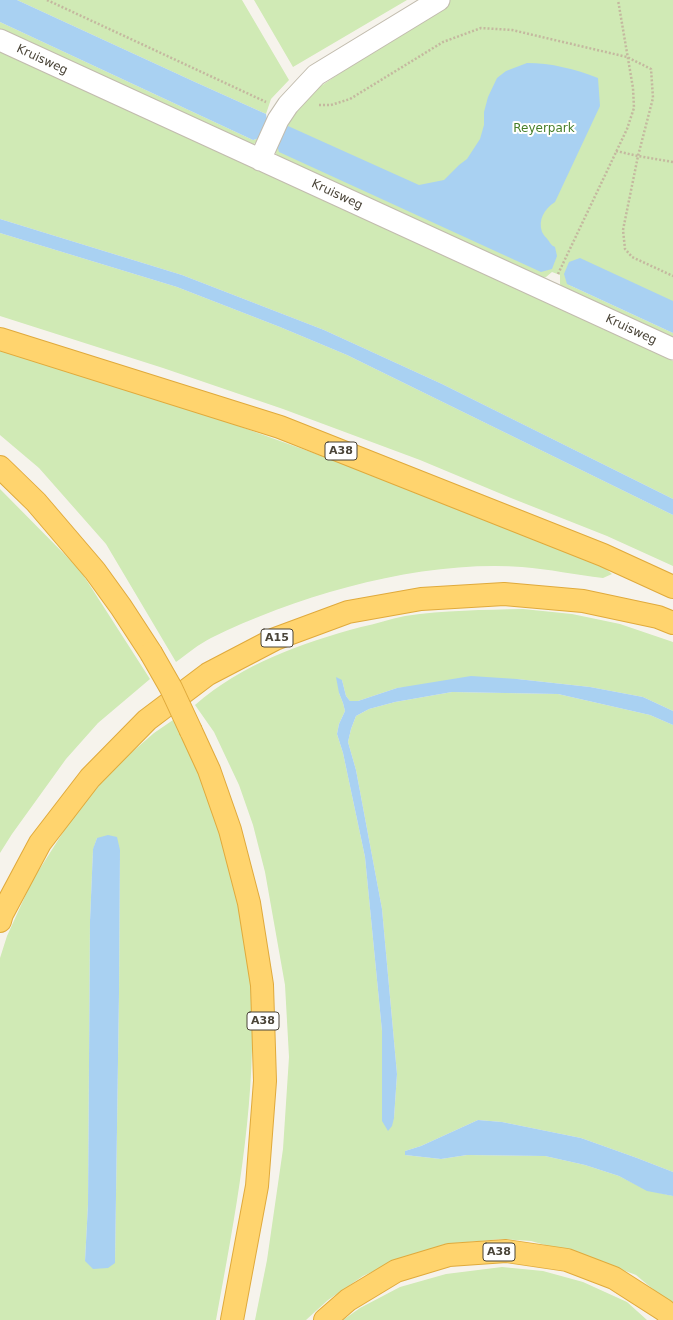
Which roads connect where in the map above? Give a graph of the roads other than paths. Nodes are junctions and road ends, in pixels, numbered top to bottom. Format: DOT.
graph roads {
  1 [pos="439,0"];
  2 [pos="0,40"];
  3 [pos="260,160"];
  4 [pos="0,339"];
  5 [pos="673,349"];
  6 [pos="0,467"];
  7 [pos="673,587"];
  8 [pos="673,623"];
  9 [pos="0,921"];
  10 [pos="673,1319"];
  11 [pos="232,1320"];
  12 [pos="325,1320"];
  1 -- 3 [label="street"];
  2 -- 3 [label="street, Kruisweg"];
  3 -- 5 [label="street, Kruisweg"];
  4 -- 7 [label="highway, A38"];
  6 -- 11 [label="highway, A38, bridge"];
  8 -- 9 [label="highway, A15"];
  10 -- 12 [label="highway, A38"];
}
